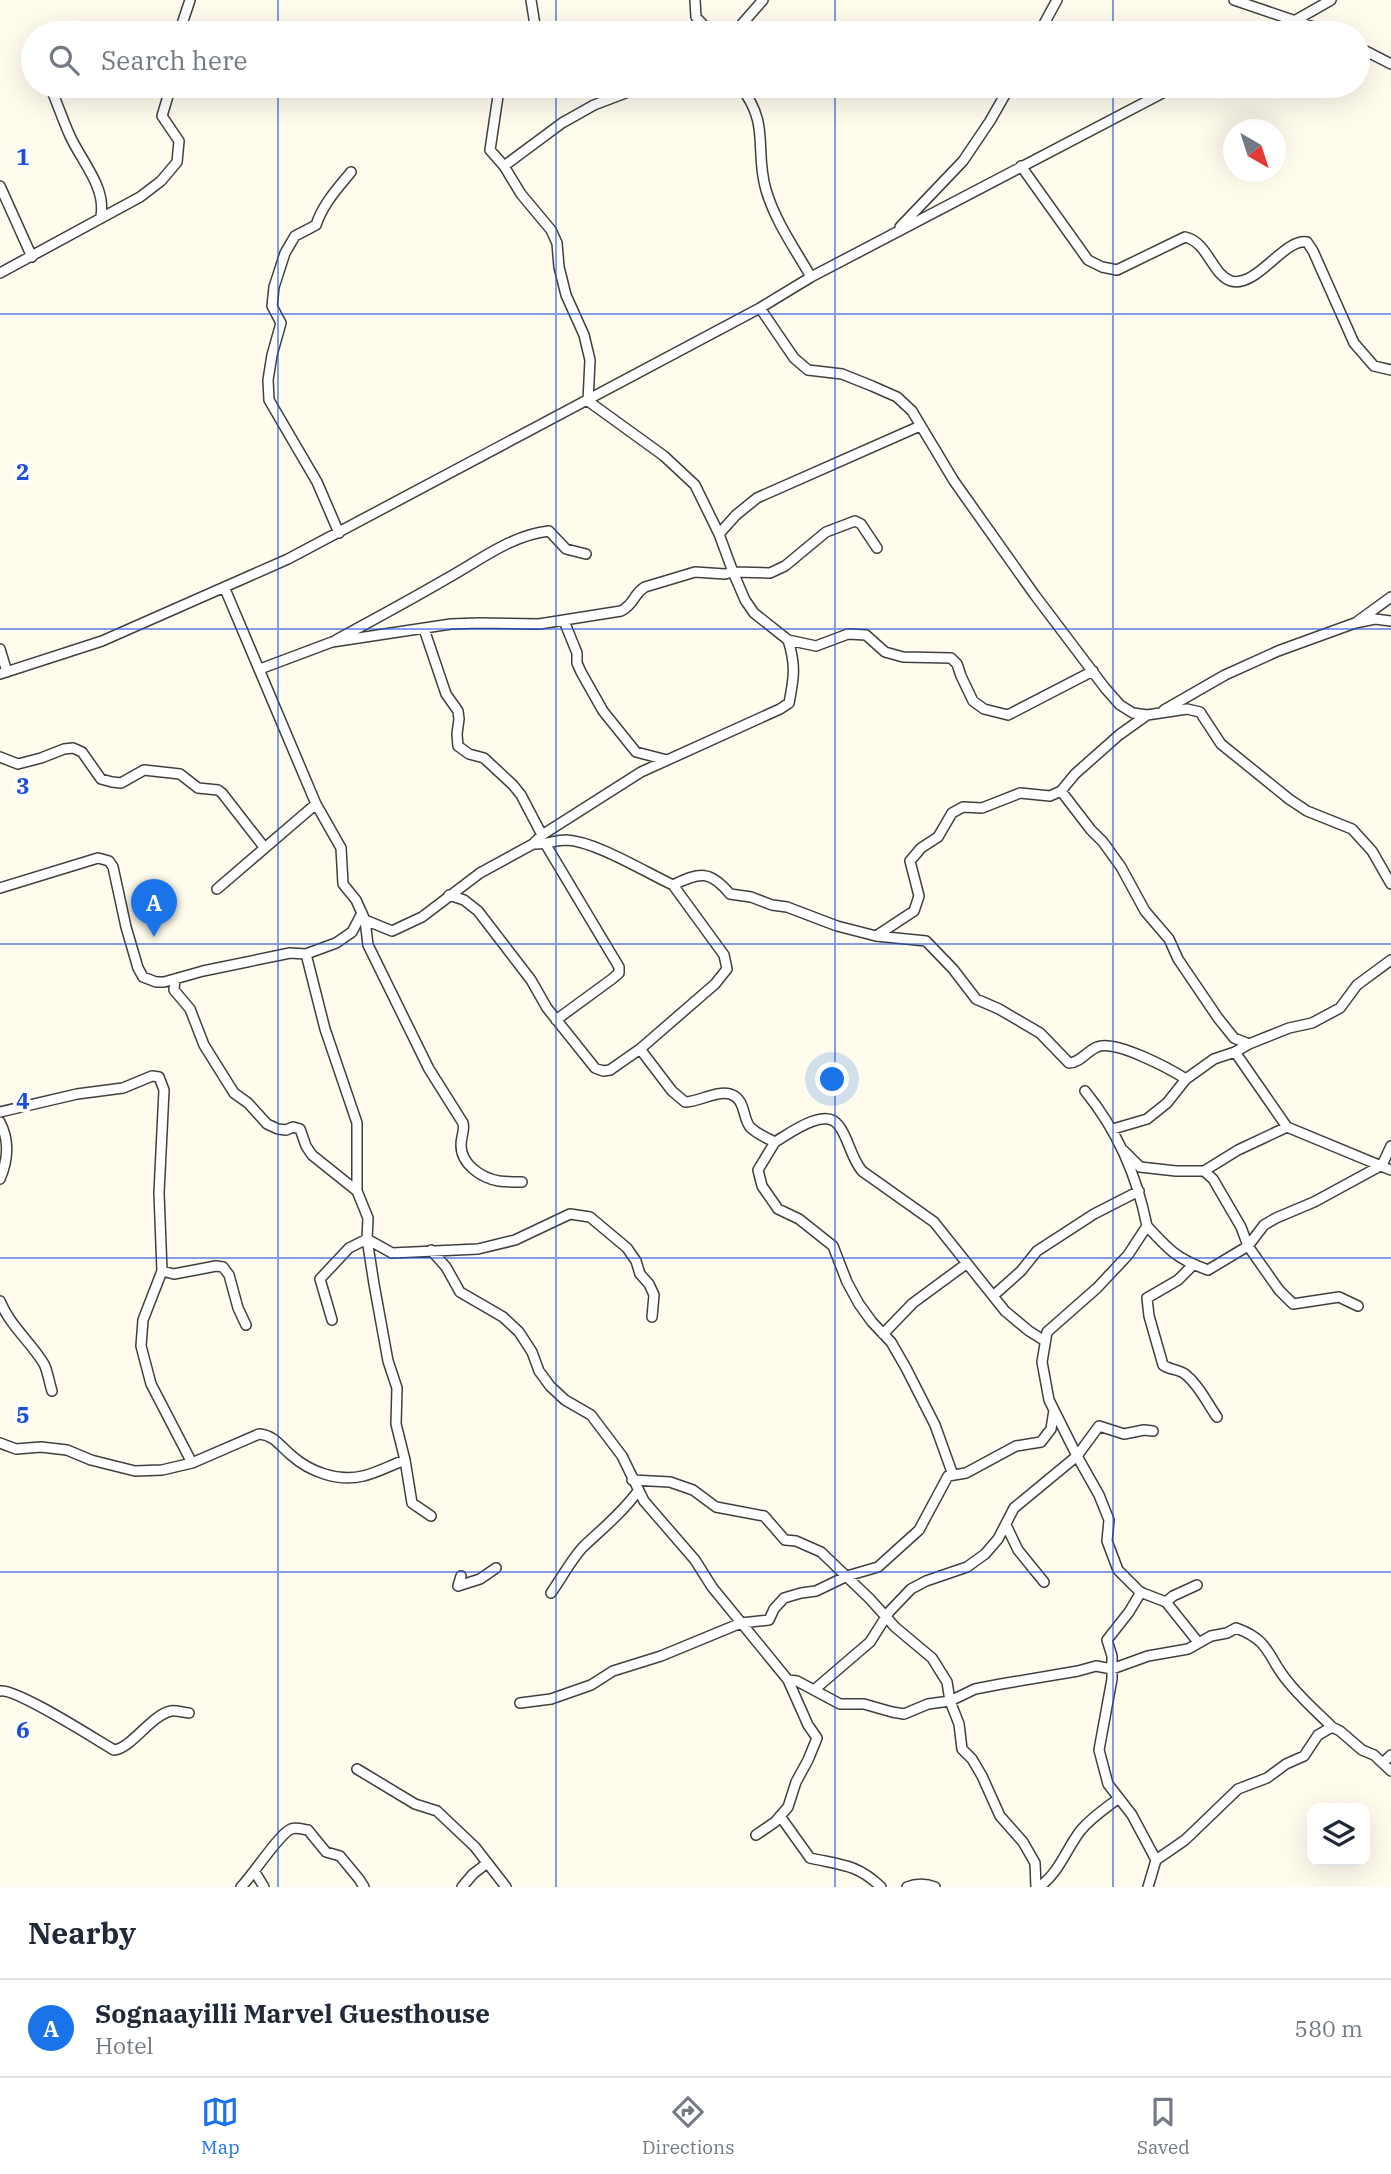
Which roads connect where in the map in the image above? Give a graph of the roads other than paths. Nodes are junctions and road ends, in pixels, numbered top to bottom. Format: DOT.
graph roads {
  1 [pos="190,0"];
  2 [pos="531,0"];
  3 [pos="695,0"];
  4 [pos="763,0"];
  5 [pos="1057,0"];
  6 [pos="1234,0"];
  7 [pos="1331,0"];
  8 [pos="1296,20"];
  9 [pos="183,21"];
  10 [pos="534,21"];
  11 [pos="700,21"];
  12 [pos="745,21"];
  13 [pos="1046,21"];
  14 [pos="1370,53"];
  15 [pos="1391,64"];
  16 [pos="55,98"];
  17 [pos="167,98"];
  18 [pos="498,98"];
  19 [pos="612,98"];
  20 [pos="749,98"];
  21 [pos="1003,98"];
  22 [pos="1153,98"];
  23 [pos="504,166"];
  24 [pos="1021,166"];
  25 [pos="351,172"];
  26 [pos="0,186"];
  27 [pos="101,216"];
  28 [pos="894,233"];
  29 [pos="32,257"];
  30 [pos="0,273"];
  31 [pos="811,277"];
  32 [pos="760,308"];
  33 [pos="1391,370"];
  34 [pos="589,401"];
  35 [pos="920,426"];
  36 [pos="340,533"];
  37 [pos="719,534"];
  38 [pos="877,548"];
  39 [pos="586,554"];
  40 [pos="733,572"];
  41 [pos="225,589"];
  42 [pos="1391,597"];
  43 [pos="564,621"];
  44 [pos="1391,621"];
  45 [pos="1355,623"];
  46 [pos="424,629"];
  47 [pos="788,640"];
  48 [pos="332,642"];
  49 [pos="0,649"];
  50 [pos="260,669"];
  51 [pos="1093,671"];
  52 [pos="4,673"];
  53 [pos="1160,712"];
  54 [pos="1147,715"];
  55 [pos="0,757"];
  56 [pos="669,760"];
  57 [pos="1061,791"];
  58 [pos="316,804"];
  59 [pos="542,835"];
  60 [pos="533,844"];
  61 [pos="546,845"];
  62 [pos="264,847"];
  63 [pos="1391,884"];
  64 [pos="673,885"];
  65 [pos="0,888"];
  66 [pos="217,889"];
  67 [pos="449,895"];
  68 [pos="363,917"];
  69 [pos="876,936"];
  70 [pos="306,954"];
  71 [pos="1391,960"];
  72 [pos="175,979"];
  73 [pos="556,1020"];
  74 [pos="1250,1044"];
  75 [pos="640,1049"];
  76 [pos="1236,1052"];
  77 [pos="1186,1079"];
  78 [pos="1085,1091"];
  79 [pos="0,1112"];
  80 [pos="0,1122"];
  81 [pos="1287,1127"];
  82 [pos="1113,1129"];
  83 [pos="775,1142"];
  84 [pos="1391,1146"];
  85 [pos="1124,1151"];
  86 [pos="1387,1168"];
  87 [pos="1204,1171"];
  88 [pos="0,1179"];
  89 [pos="522,1182"];
  90 [pos="357,1191"];
  91 [pos="1139,1191"];
  92 [pos="1147,1226"];
  93 [pos="367,1239"];
  94 [pos="1248,1246"];
  95 [pos="431,1250"];
  96 [pos="966,1264"];
  97 [pos="1193,1265"];
  98 [pos="162,1271"];
  99 [pos="993,1296"];
  100 [pos="0,1301"];
  101 [pos="1358,1306"];
  102 [pos="652,1317"];
  103 [pos="332,1320"];
  104 [pos="246,1325"];
  105 [pos="883,1334"];
  106 [pos="1045,1341"];
  107 [pos="52,1391"];
  108 [pos="1054,1410"];
  109 [pos="1217,1418"];
  110 [pos="1153,1431"];
  111 [pos="0,1443"];
  112 [pos="1077,1456"];
  113 [pos="405,1460"];
  114 [pos="192,1463"];
  115 [pos="953,1475"];
  116 [pos="632,1479"];
  117 [pos="638,1491"];
  118 [pos="431,1516"];
  119 [pos="1006,1525"];
  120 [pos="496,1568"];
  121 [pos="461,1576"];
  122 [pos="847,1576"];
  123 [pos="1044,1582"];
  124 [pos="1197,1585"];
  125 [pos="1141,1592"];
  126 [pos="551,1593"];
  127 [pos="1166,1602"];
  128 [pos="886,1616"];
  129 [pos="741,1623"];
  130 [pos="1198,1642"];
  131 [pos="1112,1669"];
  132 [pos="788,1680"];
  133 [pos="814,1690"];
  134 [pos="0,1691"];
  135 [pos="950,1701"];
  136 [pos="520,1703"];
  137 [pos="189,1713"];
  138 [pos="1332,1727"];
  139 [pos="1391,1755"];
  140 [pos="1382,1763"];
  141 [pos="357,1769"];
  142 [pos="1391,1771"];
  143 [pos="1119,1798"];
  144 [pos="780,1816"];
  145 [pos="756,1835"];
  146 [pos="1156,1860"];
  147 [pos="486,1864"];
  148 [pos="255,1872"];
  149 [pos="241,1887"];
  150 [pos="264,1887"];
  151 [pos="364,1887"];
  152 [pos="463,1887"];
  153 [pos="506,1887"];
  154 [pos="881,1887"];
  155 [pos="906,1887"];
  156 [pos="935,1887"];
  157 [pos="1037,1887"];
  158 [pos="1149,1887"];
  1 -- 9 [label="street"];
  2 -- 10 [label="street"];
  3 -- 11 [label="street"];
  4 -- 12 [label="street"];
  5 -- 13 [label="street"];
  6 -- 8 [label="street"];
  7 -- 8 [label="street"];
  14 -- 15 [label="street"];
  16 -- 27 [label="street"];
  17 -- 27 [label="street"];
  18 -- 23 [label="street"];
  19 -- 23 [label="street"];
  20 -- 31 [label="street"];
  21 -- 28 [label="street"];
  22 -- 24 [label="street"];
  23 -- 34 [label="street"];
  24 -- 28 [label="street"];
  24 -- 33 [label="street"];
  25 -- 36 [label="street"];
  26 -- 29 [label="street"];
  27 -- 29 [label="street"];
  28 -- 31 [label="street"];
  29 -- 30 [label="street"];
  31 -- 32 [label="street"];
  32 -- 34 [label="street"];
  32 -- 35 [label="street"];
  34 -- 36 [label="street"];
  34 -- 37 [label="street"];
  35 -- 37 [label="street"];
  35 -- 51 [label="street"];
  36 -- 41 [label="street"];
  37 -- 40 [label="street"];
  38 -- 40 [label="street"];
  39 -- 48 [label="street"];
  40 -- 43 [label="street"];
  40 -- 47 [label="street"];
  41 -- 50 [label="street"];
  41 -- 52 [label="street"];
  42 -- 45 [label="street"];
  43 -- 46 [label="street"];
  43 -- 56 [label="street"];
  44 -- 45 [label="street"];
  45 -- 53 [label="street"];
  46 -- 48 [label="street"];
  46 -- 59 [label="street"];
  47 -- 51 [label="street"];
  47 -- 56 [label="street"];
  48 -- 50 [label="street"];
  49 -- 52 [label="street"];
  50 -- 58 [label="street"];
  51 -- 54 [label="street"];
  53 -- 54 [label="street"];
  53 -- 63 [label="street"];
  54 -- 57 [label="street"];
  55 -- 62 [label="street"];
  56 -- 59 [label="street"];
  57 -- 69 [label="street"];
  57 -- 74 [label="street"];
  58 -- 62 [label="street"];
  58 -- 68 [label="street"];
  59 -- 60 [label="street"];
  60 -- 61 [label="street"];
  60 -- 67 [label="street"];
  61 -- 64 [label="street"];
  61 -- 73 [label="street"];
  62 -- 66 [label="street"];
  64 -- 69 [label="street"];
  64 -- 75 [label="street"];
  65 -- 72 [label="street"];
  67 -- 68 [label="street"];
  67 -- 73 [label="street"];
  68 -- 70 [label="street"];
  68 -- 89 [label="street"];
  69 -- 77 [label="street"];
  70 -- 72 [label="street"];
  70 -- 90 [label="street"];
  71 -- 74 [label="street"];
  72 -- 90 [label="street"];
  73 -- 75 [label="street"];
  74 -- 76 [label="street"];
  75 -- 83 [label="street"];
  76 -- 77 [label="street"];
  76 -- 81 [label="street"];
  77 -- 82 [label="street"];
  78 -- 85 [label="street"];
  79 -- 98 [label="street"];
  80 -- 88 [label="street"];
  81 -- 86 [label="street"];
  81 -- 87 [label="street"];
  83 -- 96 [label="street"];
  83 -- 105 [label="street"];
  84 -- 86 [label="street"];
  85 -- 87 [label="street"];
  85 -- 91 [label="street"];
  86 -- 94 [label="street"];
  87 -- 94 [label="street"];
  90 -- 93 [label="street"];
  91 -- 92 [label="street"];
  91 -- 99 [label="street"];
  92 -- 97 [label="street"];
  92 -- 106 [label="street"];
  93 -- 95 [label="street"];
  93 -- 103 [label="street"];
  93 -- 113 [label="street"];
  94 -- 97 [label="street"];
  94 -- 101 [label="street"];
  95 -- 102 [label="street"];
  95 -- 116 [label="street"];
  96 -- 99 [label="street"];
  96 -- 105 [label="street"];
  97 -- 109 [label="street"];
  98 -- 104 [label="street"];
  98 -- 114 [label="street"];
  99 -- 106 [label="street"];
  100 -- 107 [label="street"];
  105 -- 115 [label="street"];
  106 -- 108 [label="street"];
  108 -- 112 [label="street"];
  108 -- 115 [label="street"];
  110 -- 112 [label="street"];
  111 -- 114 [label="street"];
  112 -- 119 [label="street"];
  112 -- 125 [label="street"];
  113 -- 114 [label="street"];
  113 -- 118 [label="street"];
  115 -- 122 [label="street"];
  116 -- 117 [label="street"];
  116 -- 122 [label="street"];
  117 -- 126 [label="street"];
  117 -- 129 [label="street"];
  119 -- 123 [label="street"];
  119 -- 128 [label="street"];
  120 -- 121 [label="street"];
  122 -- 128 [label="street"];
  122 -- 129 [label="street"];
  124 -- 127 [label="street"];
  125 -- 127 [label="street"];
  125 -- 131 [label="street"];
  127 -- 130 [label="street"];
  128 -- 133 [label="street"];
  128 -- 135 [label="street"];
  129 -- 132 [label="street"];
  129 -- 136 [label="street"];
  130 -- 131 [label="street"];
  130 -- 138 [label="street"];
  131 -- 135 [label="street"];
  131 -- 143 [label="street"];
  132 -- 133 [label="street"];
  132 -- 144 [label="street"];
  133 -- 135 [label="street"];
  134 -- 137 [label="street"];
  135 -- 157 [label="street"];
  138 -- 140 [label="street"];
  138 -- 146 [label="street"];
  139 -- 140 [label="street"];
  140 -- 142 [label="street"];
  141 -- 147 [label="street"];
  143 -- 146 [label="street"];
  143 -- 157 [label="street"];
  144 -- 145 [label="street"];
  144 -- 154 [label="street"];
  146 -- 158 [label="street"];
  147 -- 152 [label="street"];
  147 -- 153 [label="street"];
  148 -- 149 [label="street"];
  148 -- 150 [label="street"];
  148 -- 151 [label="street"];
  155 -- 156 [label="street"];
}
